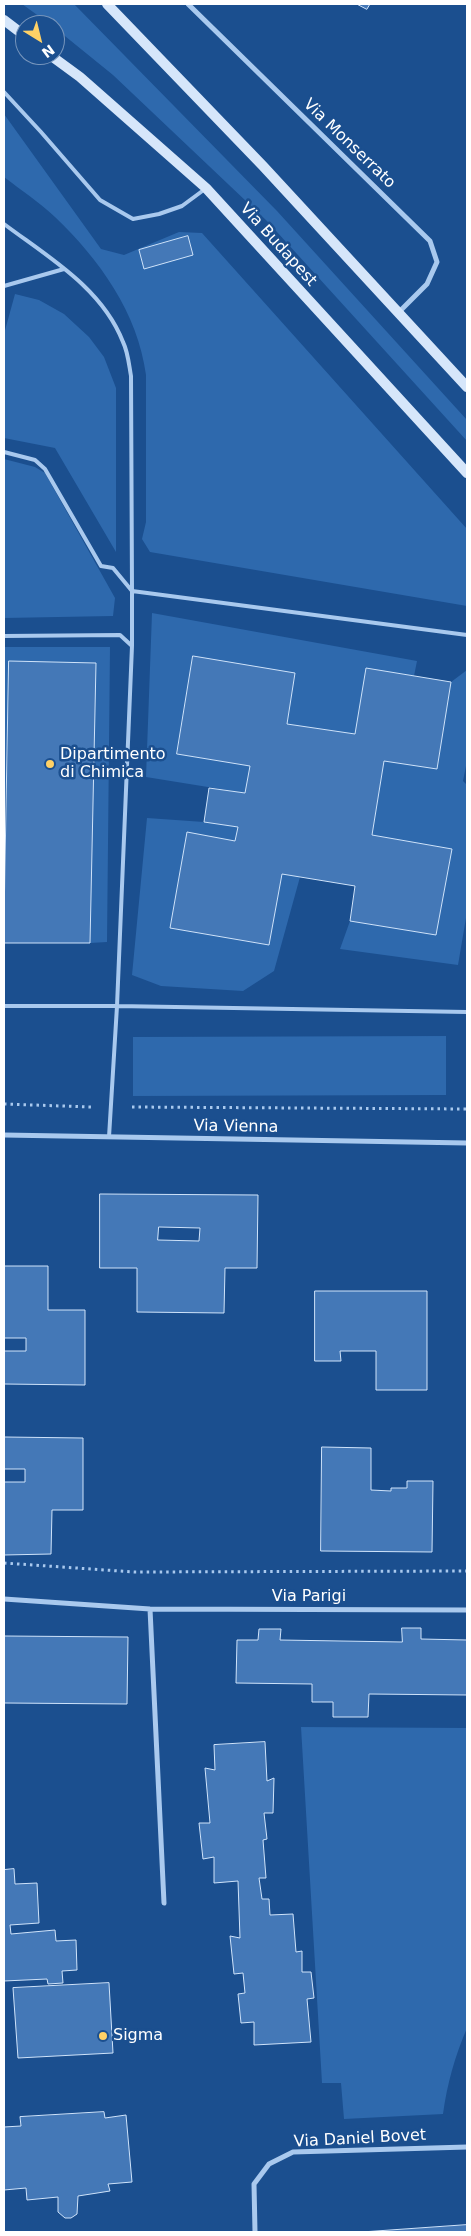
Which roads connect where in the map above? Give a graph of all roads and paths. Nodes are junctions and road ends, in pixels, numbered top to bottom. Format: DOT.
graph roads {
  1 [pos="107,4"];
  2 [pos="188,4"];
  3 [pos="4,20"];
  4 [pos="15,28"];
  5 [pos="64,65"];
  6 [pos="4,92"];
  7 [pos="206,188"];
  8 [pos="4,224"];
  9 [pos="64,269"];
  10 [pos="4,286"];
  11 [pos="398,313"];
  12 [pos="467,387"];
  13 [pos="4,452"];
  14 [pos="467,473"];
  15 [pos="132,591"];
  16 [pos="467,635"];
  17 [pos="4,636"];
  18 [pos="132,646"];
  19 [pos="4,1006"];
  20 [pos="117,1006"];
  21 [pos="467,1012"];
  22 [pos="4,1104"];
  23 [pos="110,1107"];
  24 [pos="467,1109"];
  25 [pos="4,1135"];
  26 [pos="109,1137"];
  27 [pos="467,1143"];
  28 [pos="4,1563"];
  29 [pos="467,1571"];
  30 [pos="4,1599"];
  31 [pos="150,1609"];
  32 [pos="467,1610"];
  33 [pos="164,1903"];
  34 [pos="467,2147"];
  35 [pos="255,2232"];
  1 -- 11 [label="main road"];
  2 -- 11 [label="street, Via Monserrato"];
  3 -- 4 [label="main road"];
  5 -- 7 [label="main road, Via Budapest"];
  6 -- 7 [label="lane"];
  7 -- 14 [label="main road, Via Budapest"];
  8 -- 9 [label="lane"];
  9 -- 10 [label="lane"];
  9 -- 15 [label="lane"];
  11 -- 12 [label="main road"];
  13 -- 15 [label="lane"];
  15 -- 16 [label="lane"];
  15 -- 18 [label="lane"];
  17 -- 18 [label="lane"];
  18 -- 20 [label="lane"];
  19 -- 20 [label="lane"];
  20 -- 21 [label="lane"];
  20 -- 23 [label="lane"];
  22 -- 23 [label="path"];
  23 -- 24 [label="path"];
  23 -- 26 [label="lane"];
  25 -- 26 [label="street, Via Vienna"];
  26 -- 27 [label="street, Via Vienna"];
  28 -- 29 [label="path"];
  30 -- 31 [label="street, Via Parigi"];
  31 -- 32 [label="street, Via Parigi"];
  31 -- 33 [label="street"];
  34 -- 35 [label="street, Via Daniel Bovet"];
}
